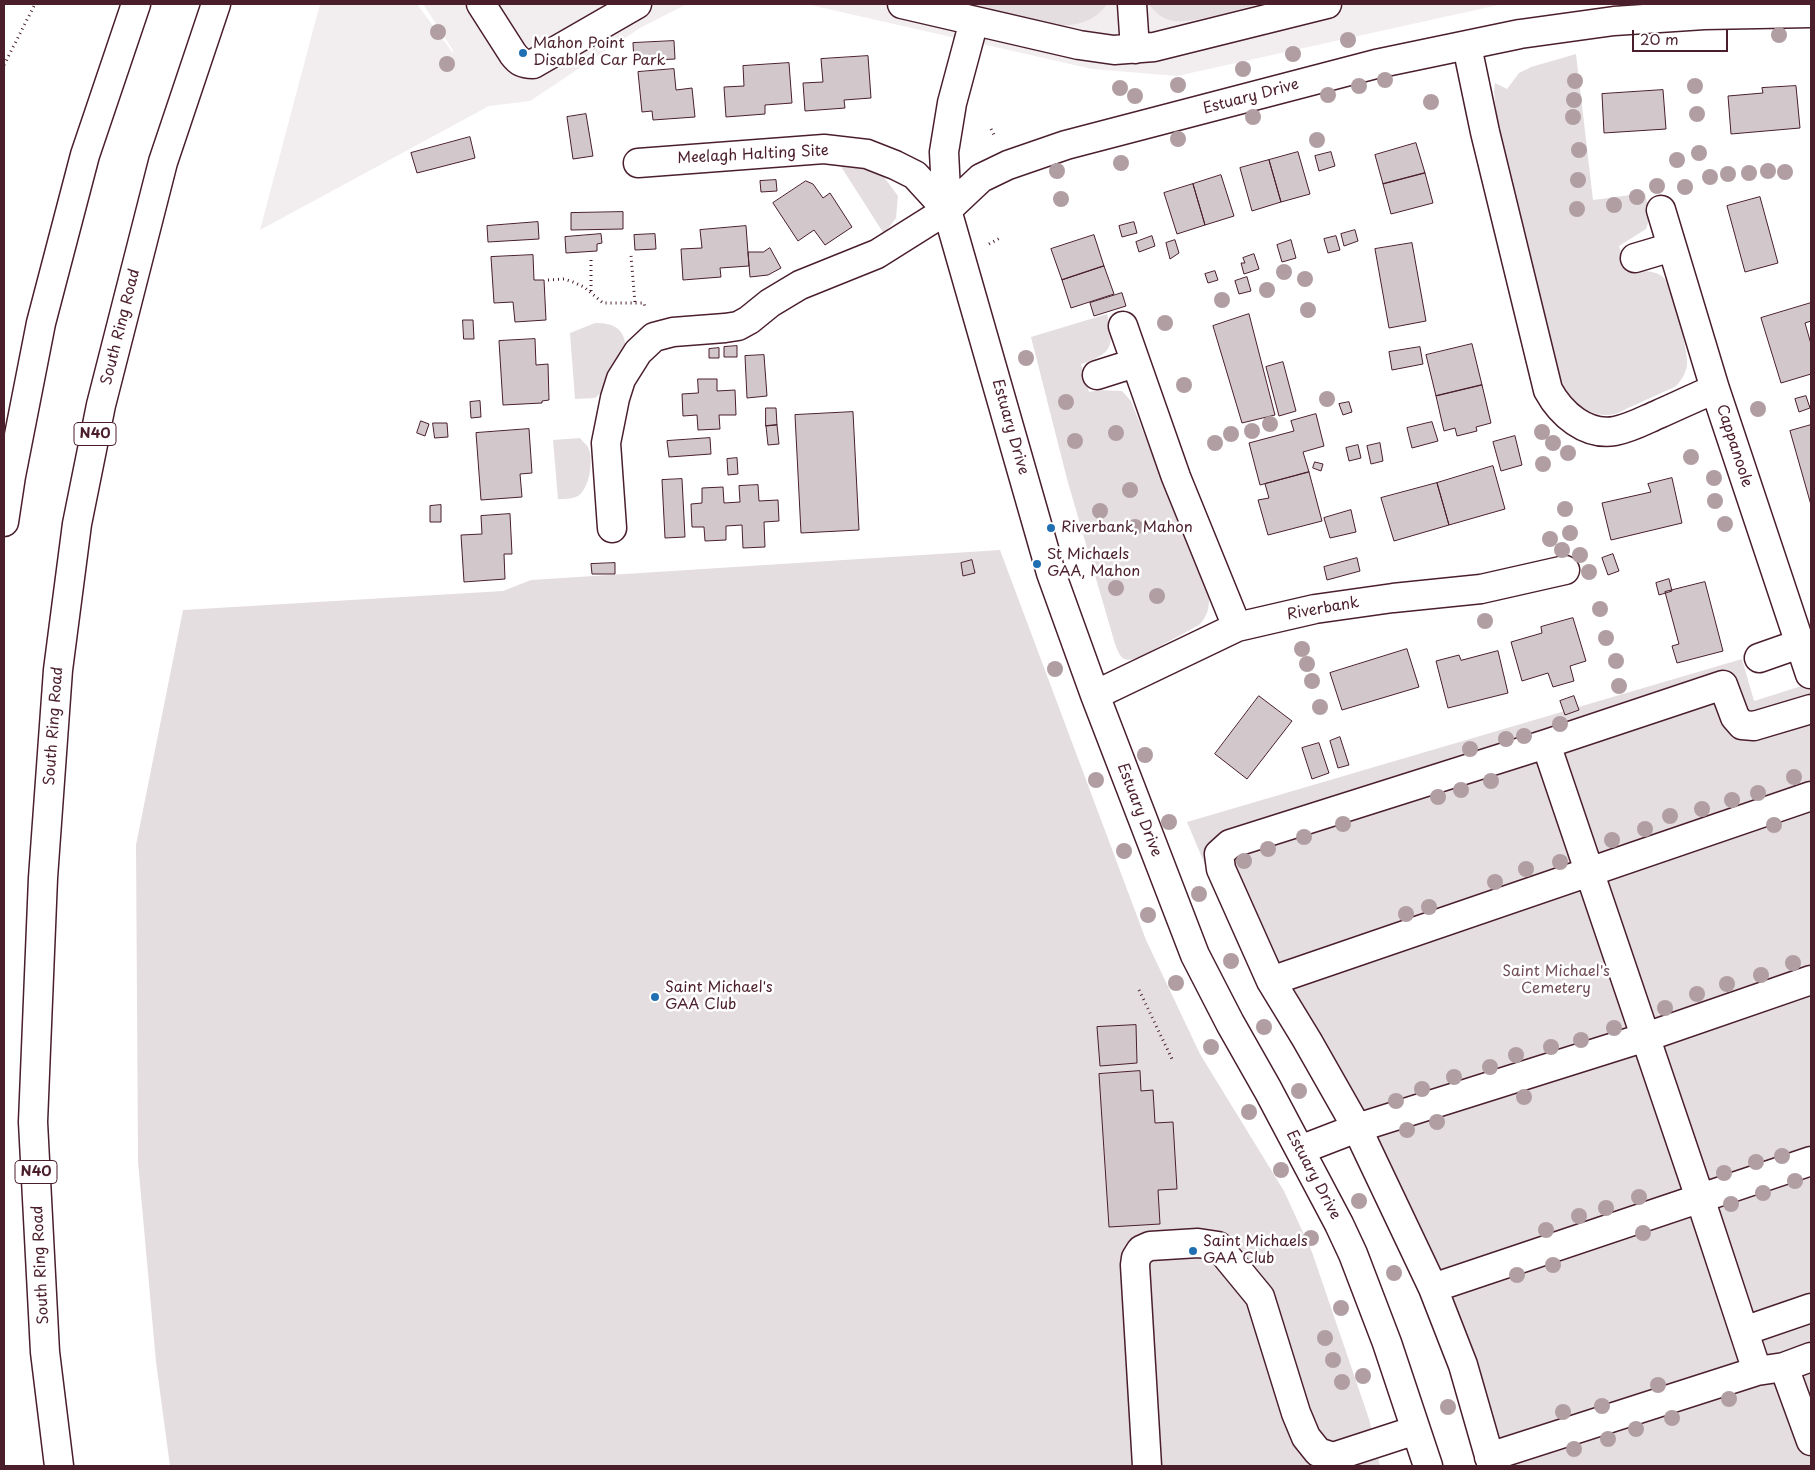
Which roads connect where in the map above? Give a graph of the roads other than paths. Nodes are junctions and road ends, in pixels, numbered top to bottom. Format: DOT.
graph roads {
  1 [pos="136,4"];
  2 [pos="216,4"];
  3 [pos="481,4"];
  4 [pos="637,4"];
  5 [pos="902,4"];
  6 [pos="1132,4"];
  7 [pos="1327,4"];
  8 [pos="1811,13"];
  9 [pos="974,21"];
  10 [pos="1467,46"];
  11 [pos="1135,49"];
  12 [pos="638,163"];
  13 [pos="947,210"];
  14 [pos="1661,210"];
  15 [pos="1672,247"];
  16 [pos="1635,258"];
  17 [pos="1123,326"];
  18 [pos="1135,363"];
  19 [pos="1097,375"];
  20 [pos="1715,389"];
  21 [pos="4,522"];
  22 [pos="612,528"];
  23 [pos="1565,570"];
  24 [pos="1237,627"];
  25 [pos="1799,644"];
  26 [pos="1759,658"];
  27 [pos="1810,674"];
  28 [pos="1095,695"];
  29 [pos="1811,709"];
  30 [pos="1546,744"];
  31 [pos="1811,796"];
  32 [pos="1590,872"];
  33 [pos="1811,980"];
  34 [pos="1271,981"];
  35 [pos="1646,1037"];
  36 [pos="1357,1128"];
  37 [pos="1300,1150"];
  38 [pos="1811,1161"];
  39 [pos="1700,1198"];
  40 [pos="1433,1288"];
  41 [pos="1811,1308"];
  42 [pos="1744,1331"];
  43 [pos="1811,1357"];
  44 [pos="1784,1366"];
  45 [pos="1757,1371"];
  46 [pos="1811,1441"];
  47 [pos="1422,1448"];
  48 [pos="1490,1462"];
  49 [pos="59,1466"];
  50 [pos="1147,1466"];
  51 [pos="1358,1466"];
  1 -- 21 [label="main road"];
  2 -- 49 [label="main road, South Ring Road / N40"];
  3 -- 4 [label="main road"];
  5 -- 9 [label="main road"];
  6 -- 11 [label="main road"];
  7 -- 11 [label="main road"];
  8 -- 10 [label="main road, Estuary Drive"];
  9 -- 11 [label="main road"];
  9 -- 13 [label="main road"];
  10 -- 13 [label="main road, Estuary Drive"];
  10 -- 20 [label="main road"];
  12 -- 13 [label="main road, Meelagh Halting Site"];
  13 -- 22 [label="main road"];
  13 -- 28 [label="main road, Estuary Drive"];
  14 -- 15 [label="main road, Cappanoole"];
  15 -- 16 [label="main road"];
  15 -- 20 [label="main road, Cappanoole"];
  17 -- 18 [label="main road"];
  18 -- 19 [label="main road"];
  18 -- 24 [label="main road"];
  20 -- 25 [label="main road, Cappanoole"];
  23 -- 24 [label="main road, Riverbank"];
  24 -- 28 [label="main road, Riverbank"];
  25 -- 26 [label="main road"];
  25 -- 27 [label="main road, Cappanoole"];
  28 -- 37 [label="main road, Estuary Drive"];
  29 -- 30 [label="main road"];
  30 -- 32 [label="main road"];
  30 -- 34 [label="main road"];
  31 -- 32 [label="main road"];
  32 -- 34 [label="main road"];
  32 -- 35 [label="main road"];
  33 -- 35 [label="main road"];
  34 -- 36 [label="main road"];
  35 -- 36 [label="main road"];
  35 -- 39 [label="main road"];
  36 -- 37 [label="main road"];
  36 -- 40 [label="main road"];
  37 -- 47 [label="main road, Estuary Drive"];
  38 -- 39 [label="main road"];
  39 -- 40 [label="main road"];
  39 -- 42 [label="main road"];
  40 -- 48 [label="main road"];
  41 -- 42 [label="main road"];
  42 -- 45 [label="main road"];
  43 -- 44 [label="main road"];
  44 -- 45 [label="main road"];
  44 -- 46 [label="main road"];
  45 -- 48 [label="main road"];
  47 -- 50 [label="main road"];
  47 -- 51 [label="main road"];
}
